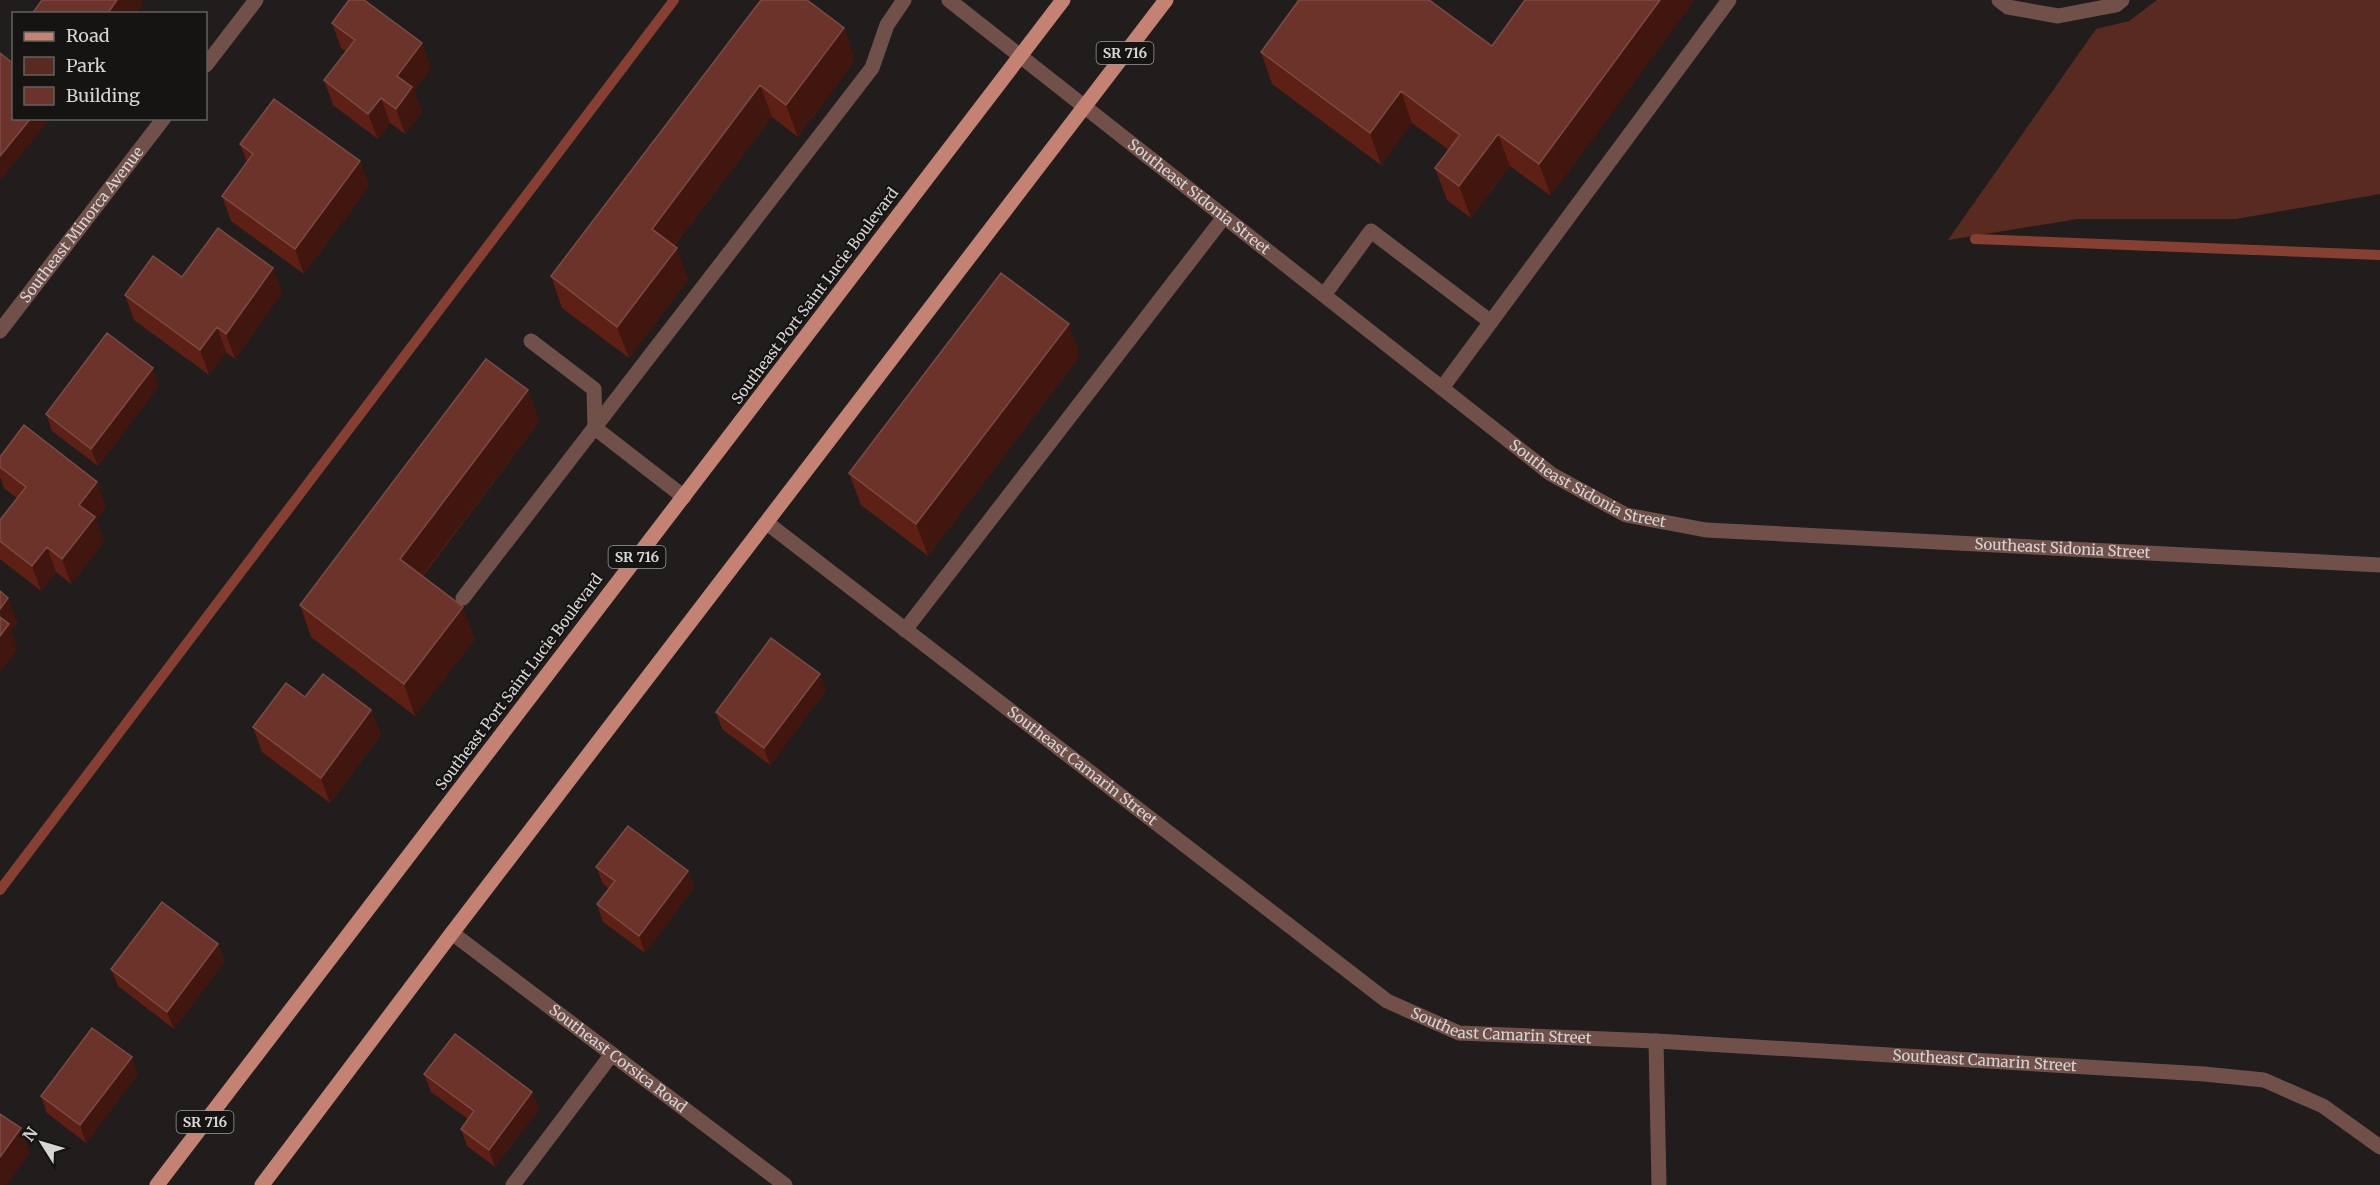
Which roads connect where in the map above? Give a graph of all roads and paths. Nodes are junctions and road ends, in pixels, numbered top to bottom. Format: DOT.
graph roads {
  1 [pos="256,0"];
  2 [pos="904,0"];
  3 [pos="949,0"];
  4 [pos="1063,0"];
  5 [pos="1166,0"];
  6 [pos="1730,0"];
  7 [pos="1999,0"];
  8 [pos="2122,0"];
  9 [pos="1020,56"];
  10 [pos="207,64"];
  11 [pos="1084,107"];
  12 [pos="162,120"];
  13 [pos="1224,217"];
  14 [pos="1324,295"];
  15 [pos="1491,322"];
  16 [pos="0,331"];
  17 [pos="531,341"];
  18 [pos="1442,388"];
  19 [pos="594,428"];
  20 [pos="684,497"];
  21 [pos="767,523"];
  22 [pos="2380,565"];
  23 [pos="463,598"];
  24 [pos="905,630"];
  25 [pos="452,933"];
  26 [pos="1656,1041"];
  27 [pos="612,1054"];
  28 [pos="2380,1148"];
  29 [pos="157,1185"];
  30 [pos="262,1185"];
  31 [pos="513,1185"];
  32 [pos="785,1185"];
  33 [pos="1659,1185"];
  1 -- 10 [label="street"];
  2 -- 19 [label="street"];
  3 -- 9 [label="street, Southeast Sidonia Street"];
  4 -- 9 [label="main road, Southeast Port Saint Lucie Boulevard / SR 716"];
  5 -- 11 [label="main road, SR 716"];
  6 -- 15 [label="street"];
  7 -- 8 [label="street"];
  9 -- 11 [label="street, Southeast Sidonia Street"];
  9 -- 20 [label="main road, Southeast Port Saint Lucie Boulevard / SR 716"];
  11 -- 13 [label="street, Southeast Sidonia Street"];
  11 -- 21 [label="main road, SR 716"];
  12 -- 16 [label="street, Southeast Minorca Avenue"];
  13 -- 14 [label="street, Southeast Sidonia Street"];
  13 -- 24 [label="street"];
  14 -- 15 [label="street"];
  14 -- 18 [label="street, Southeast Sidonia Street"];
  15 -- 18 [label="street"];
  17 -- 19 [label="street"];
  18 -- 22 [label="street, Southeast Sidonia Street"];
  19 -- 20 [label="street"];
  19 -- 23 [label="street"];
  20 -- 29 [label="main road, Southeast Port Saint Lucie Boulevard / SR 716"];
  21 -- 24 [label="street, Southeast Camarin Street"];
  21 -- 25 [label="main road, SR 716"];
  24 -- 26 [label="street, Southeast Camarin Street"];
  25 -- 27 [label="street, Southeast Corsica Road"];
  25 -- 30 [label="main road, SR 716"];
  26 -- 28 [label="street, Southeast Camarin Street"];
  26 -- 33 [label="street"];
  27 -- 31 [label="street"];
  27 -- 32 [label="street, Southeast Corsica Road"];
}
